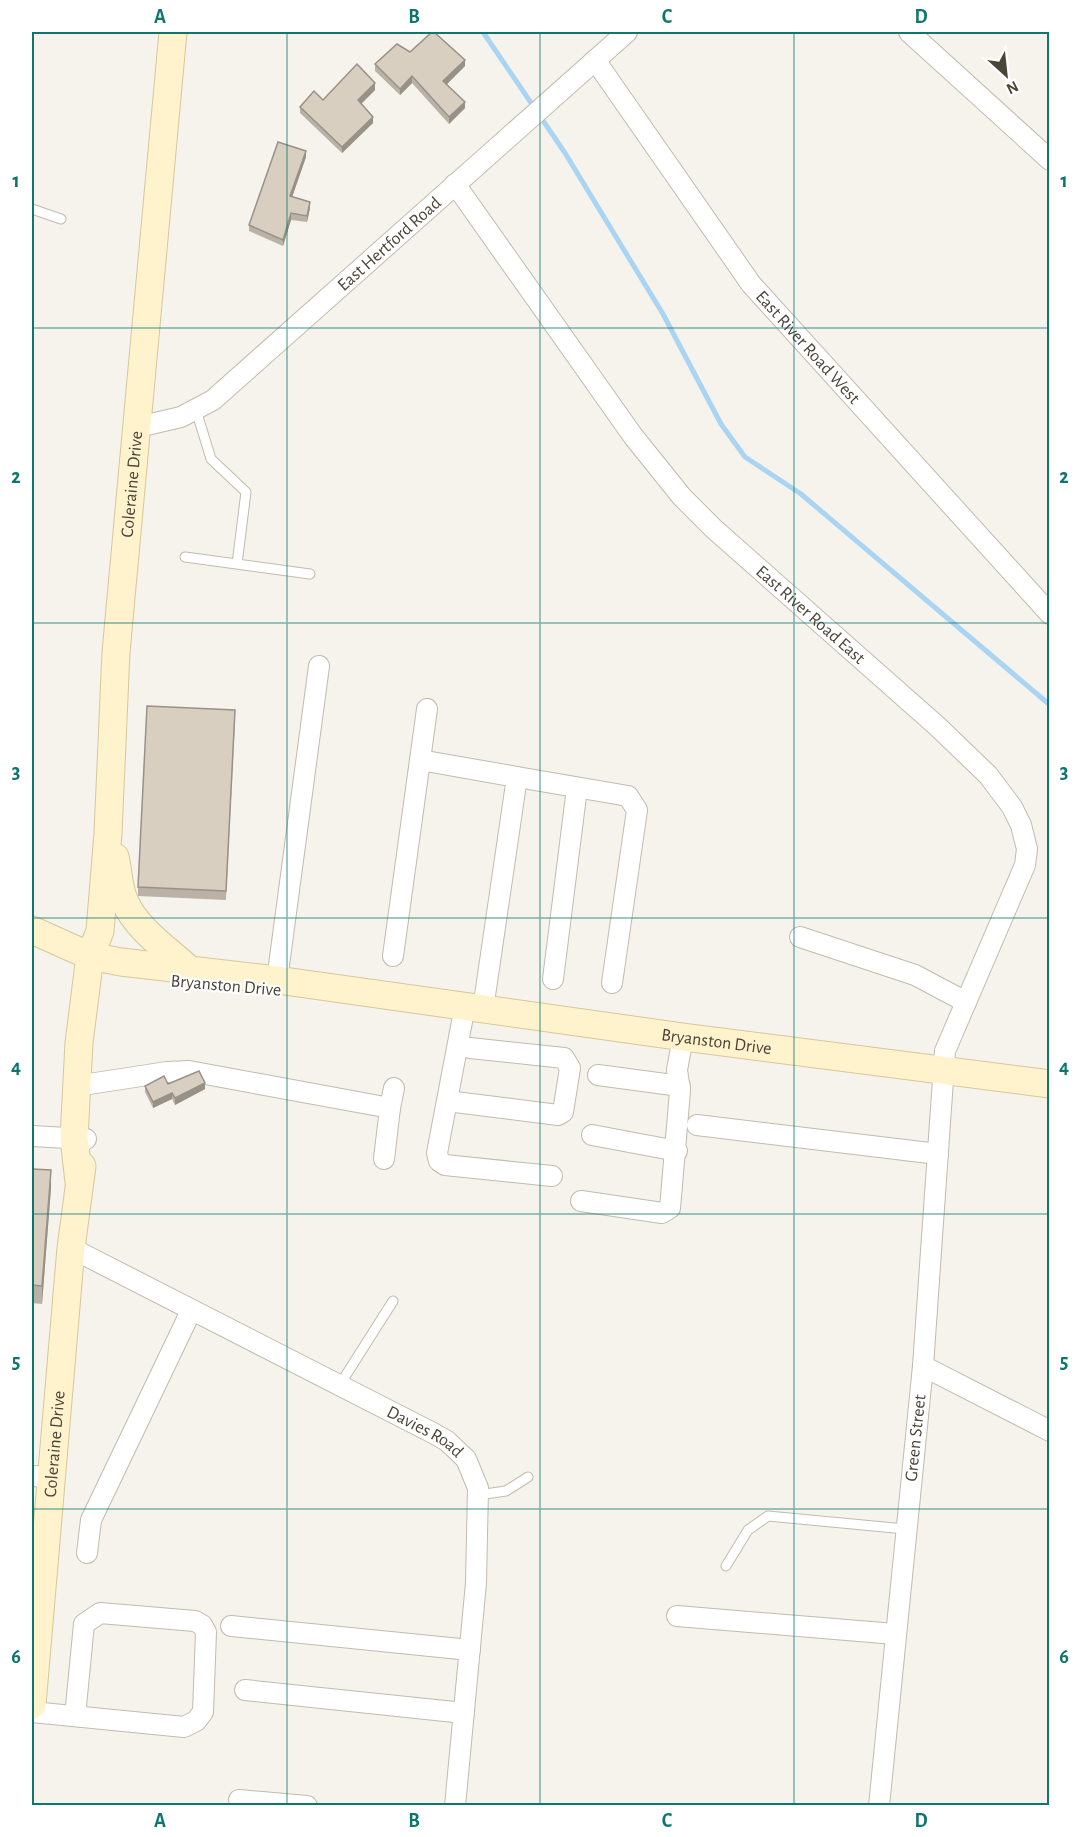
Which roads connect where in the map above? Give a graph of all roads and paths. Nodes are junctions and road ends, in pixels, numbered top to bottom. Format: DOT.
graph roads {
  1 [pos="173,32"];
  2 [pos="627,32"];
  3 [pos="909,32"];
  4 [pos="595,60"];
  5 [pos="1046,151"];
  6 [pos="455,184"];
  7 [pos="32,209"];
  8 [pos="61,219"];
  9 [pos="196,410"];
  10 [pos="138,427"];
  11 [pos="185,557"];
  12 [pos="237,564"];
  13 [pos="310,574"];
  14 [pos="1050,614"];
  15 [pos="319,666"];
  16 [pos="427,709"];
  17 [pos="420,760"];
  18 [pos="517,777"];
  19 [pos="578,788"];
  20 [pos="108,833"];
  21 [pos="32,930"];
  22 [pos="800,937"];
  23 [pos="32,946"];
  24 [pos="393,956"];
  25 [pos="97,959"];
  26 [pos="192,972"];
  27 [pos="277,980"];
  28 [pos="553,980"];
  29 [pos="612,983"];
  30 [pos="385,996"];
  31 [pos="966,1002"];
  32 [pos="474,1008"];
  33 [pos="683,1037"];
  34 [pos="470,1048"];
  35 [pos="942,1070"];
  36 [pos="598,1075"];
  37 [pos="1050,1084"];
  38 [pos="680,1086"];
  39 [pos="394,1088"];
  40 [pos="84,1096"];
  41 [pos="447,1101"];
  42 [pos="390,1108"];
  43 [pos="697,1125"];
  44 [pos="592,1135"];
  45 [pos="32,1136"];
  46 [pos="80,1138"];
  47 [pos="677,1151"];
  48 [pos="938,1154"];
  49 [pos="384,1159"];
  50 [pos="552,1176"];
  51 [pos="581,1201"];
  52 [pos="71,1248"];
  53 [pos="393,1301"];
  54 [pos="191,1311"];
  55 [pos="923,1366"];
  56 [pos="339,1386"];
  57 [pos="1050,1431"];
  58 [pos="41,1476"];
  59 [pos="528,1477"];
  60 [pos="478,1495"];
  61 [pos="905,1530"];
  62 [pos="87,1553"];
  63 [pos="726,1566"];
  64 [pos="677,1616"];
  65 [pos="231,1626"];
  66 [pos="895,1634"];
  67 [pos="470,1650"];
  68 [pos="33,1676"];
  69 [pos="245,1690"];
  70 [pos="32,1705"];
  71 [pos="32,1712"];
  72 [pos="464,1713"];
  73 [pos="75,1716"];
  74 [pos="239,1800"];
  75 [pos="307,1806"];
  76 [pos="455,1806"];
  77 [pos="879,1806"];
  1 -- 10 [label="street, Coleraine Drive"];
  2 -- 4 [label="street, East Hertford Road"];
  3 -- 5 [label="street"];
  4 -- 6 [label="street, East Hertford Road"];
  4 -- 14 [label="street, East River Road West"];
  6 -- 9 [label="street, East Hertford Road"];
  6 -- 31 [label="street, East River Road East"];
  7 -- 8 [label="lane"];
  9 -- 10 [label="street, East Hertford Road"];
  9 -- 12 [label="lane"];
  10 -- 20 [label="street, Coleraine Drive"];
  11 -- 12 [label="lane"];
  12 -- 13 [label="lane"];
  15 -- 27 [label="street"];
  16 -- 17 [label="street"];
  17 -- 18 [label="street"];
  17 -- 24 [label="street"];
  18 -- 19 [label="street"];
  18 -- 32 [label="street"];
  19 -- 28 [label="street"];
  19 -- 29 [label="street"];
  20 -- 25 [label="street, Coleraine Drive"];
  20 -- 26 [label="street"];
  21 -- 25 [label="street"];
  22 -- 31 [label="street"];
  23 -- 25 [label="street"];
  25 -- 26 [label="street, Bryanston Drive"];
  25 -- 30 [label="street, Bryanston Drive"];
  25 -- 40 [label="street, Coleraine Drive"];
  26 -- 27 [label="street, Bryanston Drive"];
  27 -- 30 [label="street, Bryanston Drive"];
  30 -- 32 [label="street, Bryanston Drive"];
  31 -- 35 [label="street, East River Road East"];
  32 -- 33 [label="street, Bryanston Drive"];
  32 -- 41 [label="street"];
  33 -- 35 [label="street, Bryanston Drive"];
  33 -- 38 [label="street"];
  34 -- 41 [label="street"];
  35 -- 37 [label="street, Bryanston Drive"];
  35 -- 48 [label="street, Green Street"];
  36 -- 38 [label="street"];
  38 -- 47 [label="street"];
  39 -- 42 [label="street"];
  40 -- 42 [label="street"];
  40 -- 46 [label="street, Coleraine Drive"];
  41 -- 50 [label="street"];
  42 -- 49 [label="street"];
  43 -- 48 [label="street"];
  44 -- 47 [label="street"];
  45 -- 46 [label="street"];
  46 -- 52 [label="street, Coleraine Drive"];
  47 -- 51 [label="street"];
  48 -- 55 [label="street, Green Street"];
  52 -- 54 [label="street, Davies Road"];
  52 -- 58 [label="street, Coleraine Drive"];
  53 -- 56 [label="lane"];
  54 -- 56 [label="street, Davies Road"];
  54 -- 62 [label="street"];
  55 -- 57 [label="street"];
  55 -- 61 [label="street, Green Street"];
  56 -- 60 [label="street, Davies Road"];
  58 -- 68 [label="street, Coleraine Drive"];
  59 -- 60 [label="lane"];
  60 -- 67 [label="street, Davies Road"];
  61 -- 63 [label="lane"];
  61 -- 66 [label="street, Green Street"];
  64 -- 66 [label="street"];
  65 -- 67 [label="street"];
  66 -- 77 [label="street, Green Street"];
  67 -- 72 [label="street, Davies Road"];
  68 -- 70 [label="street, Coleraine Drive"];
  69 -- 72 [label="street"];
  71 -- 73 [label="street"];
  72 -- 76 [label="street, Davies Road"];
  73 -- 73 [label="street"];
  74 -- 75 [label="street"];
}
